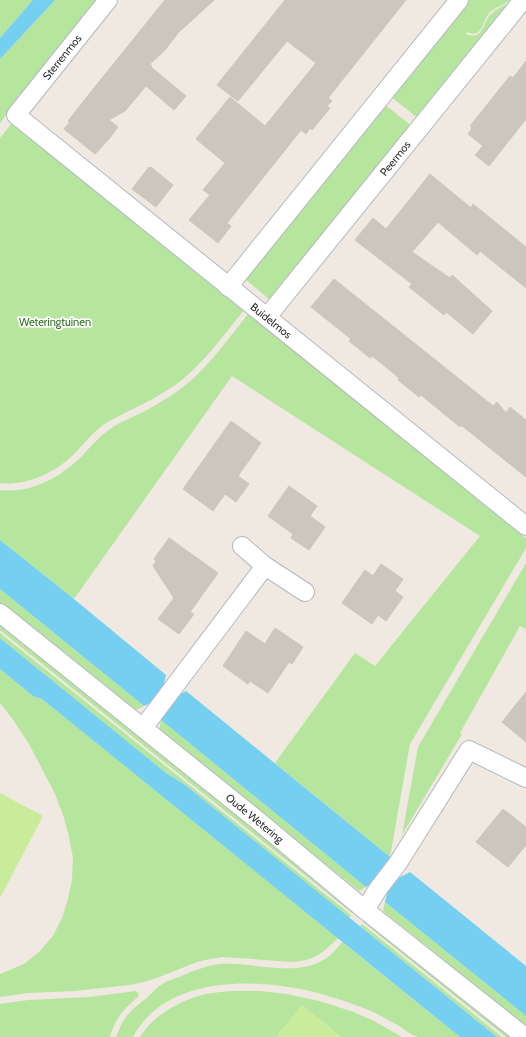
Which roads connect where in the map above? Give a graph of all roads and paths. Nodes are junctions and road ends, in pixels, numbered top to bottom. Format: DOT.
graph roads {
  1 [pos="108,0"];
  2 [pos="459,0"];
  3 [pos="523,0"];
  4 [pos="16,114"];
  5 [pos="228,287"];
  6 [pos="266,317"];
  7 [pos="526,526"];
  8 [pos="242,546"];
  9 [pos="265,566"];
  10 [pos="305,592"];
  11 [pos="0,613"];
  12 [pos="143,728"];
  13 [pos="526,778"];
  14 [pos="365,910"];
  15 [pos="524,1037"];
  1 -- 4 [label="street, Sterrenmos"];
  2 -- 5 [label="street"];
  3 -- 6 [label="street, Peermos"];
  4 -- 5 [label="street, Buidelmos"];
  5 -- 6 [label="street, Buidelmos"];
  6 -- 7 [label="street, Buidelmos"];
  8 -- 9 [label="street"];
  9 -- 10 [label="street"];
  9 -- 12 [label="street"];
  11 -- 12 [label="street, Oude Wetering"];
  12 -- 14 [label="street, Oude Wetering"];
  13 -- 14 [label="street"];
  14 -- 15 [label="street, Oude Wetering"];
}
